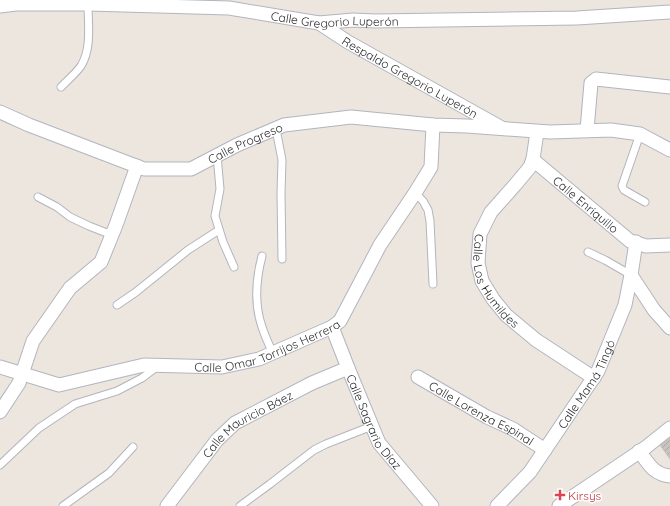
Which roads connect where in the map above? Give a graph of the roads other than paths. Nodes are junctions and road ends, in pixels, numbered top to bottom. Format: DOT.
graph roads {
  1 [pos="88,4"];
  2 [pos="0,6"];
  3 [pos="670,12"];
  4 [pos="319,23"];
  5 [pos="61,87"];
  6 [pos="670,87"];
  7 [pos="0,112"];
  8 [pos="433,124"];
  9 [pos="503,128"];
  10 [pos="276,129"];
  11 [pos="587,130"];
  12 [pos="537,132"];
  13 [pos="640,134"];
  14 [pos="670,150"];
  15 [pos="217,154"];
  16 [pos="533,159"];
  17 [pos="137,166"];
  18 [pos="415,193"];
  19 [pos="38,197"];
  20 [pos="645,202"];
  21 [pos="219,230"];
  22 [pos="112,235"];
  23 [pos="636,242"];
  24 [pos="670,245"];
  25 [pos="588,252"];
  26 [pos="262,256"];
  27 [pos="282,259"];
  28 [pos="234,267"];
  29 [pos="631,275"];
  30 [pos="433,284"];
  31 [pos="117,305"];
  32 [pos="332,327"];
  33 [pos="670,328"];
  34 [pos="273,353"];
  35 [pos="158,366"];
  36 [pos="0,367"];
  37 [pos="348,368"];
  38 [pos="22,374"];
  39 [pos="418,377"];
  40 [pos="594,378"];
  41 [pos="0,412"];
  42 [pos="372,426"];
  43 [pos="670,428"];
  44 [pos="133,447"];
  45 [pos="545,450"];
  46 [pos="640,452"];
  47 [pos="0,466"];
  48 [pos="670,476"];
  49 [pos="63,506"];
  50 [pos="167,506"];
  51 [pos="240,506"];
  52 [pos="432,506"];
  53 [pos="497,506"];
  54 [pos="559,506"];
  1 -- 2 [label="street, Calle Gregorio Luperón"];
  1 -- 4 [label="street, Calle Gregorio Luperón"];
  1 -- 5 [label="lane"];
  3 -- 4 [label="street, Calle Gregorio Luperón"];
  4 -- 9 [label="street, Respaldo Gregorio Luperón"];
  6 -- 11 [label="street"];
  7 -- 17 [label="street, Calle Progreso"];
  8 -- 9 [label="street, Calle Progreso"];
  8 -- 10 [label="street, Calle Progreso"];
  8 -- 18 [label="street, Calle Omar Torrijos Herrera"];
  9 -- 12 [label="street, Calle Progreso"];
  10 -- 15 [label="street, Calle Progreso"];
  10 -- 27 [label="lane"];
  11 -- 12 [label="street, Calle Progreso"];
  11 -- 13 [label="street, Calle Progreso"];
  12 -- 16 [label="street"];
  13 -- 14 [label="street"];
  13 -- 20 [label="lane"];
  15 -- 17 [label="street, Calle Progreso"];
  15 -- 21 [label="lane"];
  16 -- 23 [label="street, Calle Enriquillo"];
  16 -- 40 [label="street, Calle Los Humildes"];
  17 -- 22 [label="street"];
  18 -- 30 [label="lane"];
  18 -- 32 [label="street, Calle Omar Torrijos Herrera"];
  19 -- 22 [label="lane"];
  21 -- 28 [label="lane"];
  21 -- 31 [label="lane"];
  22 -- 38 [label="street"];
  23 -- 24 [label="street, Calle Enriquillo"];
  23 -- 29 [label="street, Calle Mamá Tingó"];
  25 -- 29 [label="lane"];
  26 -- 34 [label="lane"];
  29 -- 33 [label="street"];
  29 -- 40 [label="street, Calle Mamá Tingó"];
  32 -- 34 [label="street, Calle Omar Torrijos Herrera"];
  32 -- 37 [label="street, Calle Sagrario Díaz"];
  34 -- 35 [label="street, Calle Omar Torrijos Herrera"];
  35 -- 38 [label="street, Calle Omar Torrijos Herrera"];
  35 -- 47 [label="lane"];
  36 -- 38 [label="street, Calle Omar Torrijos Herrera"];
  37 -- 42 [label="street, Calle Sagrario Díaz"];
  37 -- 50 [label="street, Calle Mauricio Báez"];
  38 -- 41 [label="street"];
  39 -- 45 [label="street, Calle Lorenza Espinal"];
  40 -- 45 [label="street, Calle Mamá Tingó"];
  42 -- 51 [label="lane"];
  42 -- 52 [label="street, Calle Sagrario Díaz"];
  43 -- 46 [label="street"];
  44 -- 49 [label="lane"];
  45 -- 53 [label="street, Calle Mamá Tingó"];
  46 -- 48 [label="street"];
  46 -- 54 [label="street"];
}
